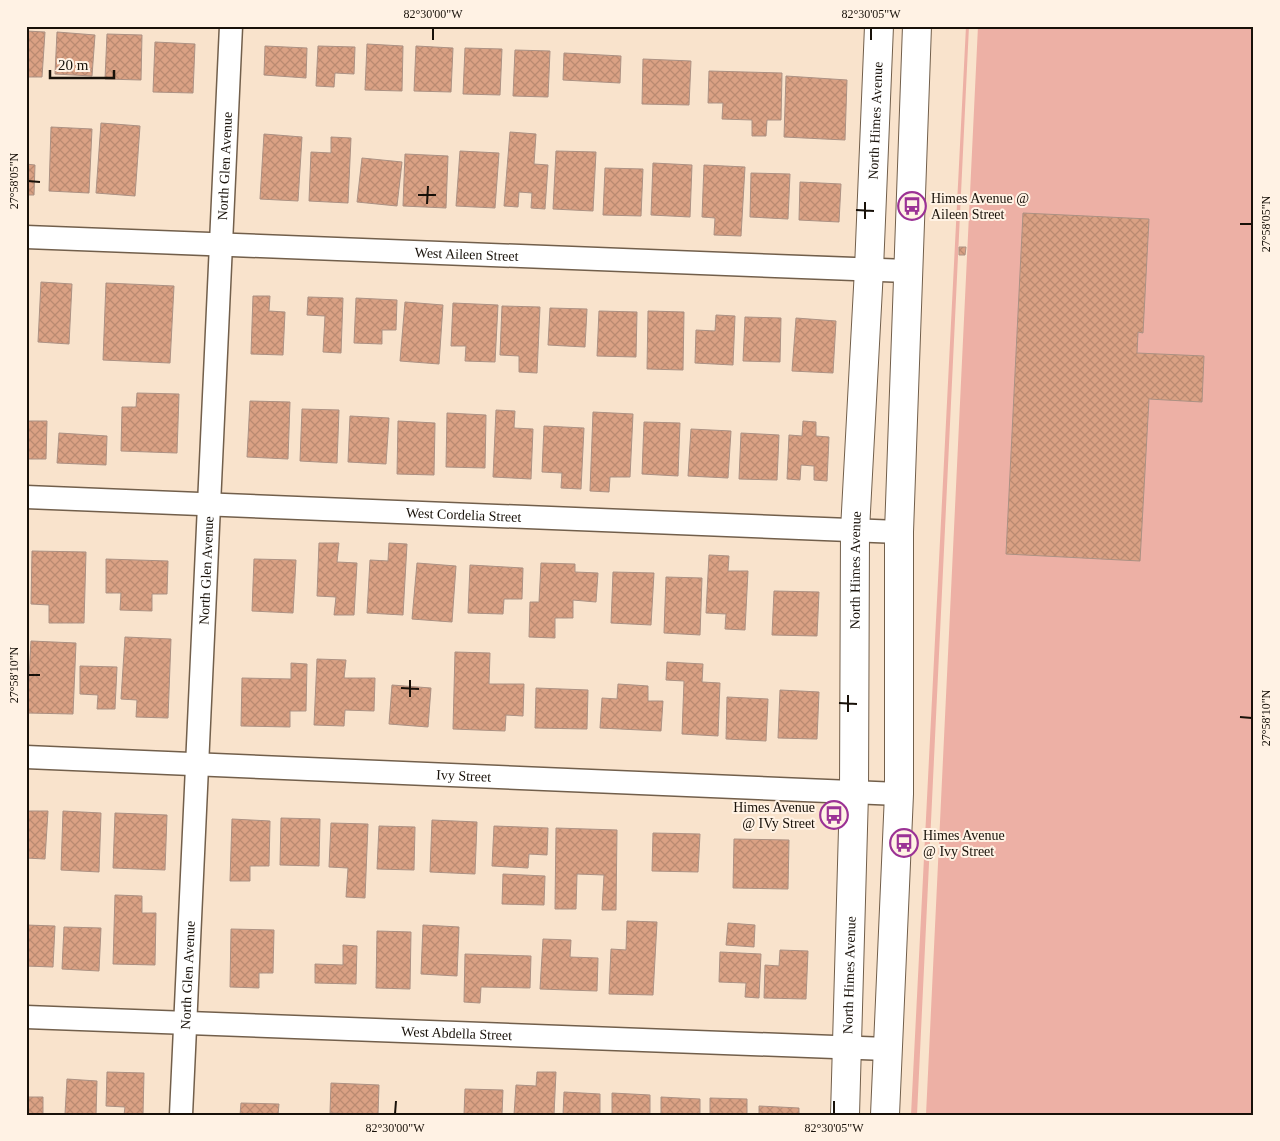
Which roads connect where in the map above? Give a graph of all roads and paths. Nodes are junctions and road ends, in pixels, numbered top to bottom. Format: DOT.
graph roads {
  1 [pos="231,26"];
  2 [pos="879,26"];
  3 [pos="917,26"];
  4 [pos="26,237"];
  5 [pos="221,244"];
  6 [pos="869,269"];
  7 [pos="908,271"];
  8 [pos="26,497"];
  9 [pos="209,504"];
  10 [pos="855,530"];
  11 [pos="899,532"];
  12 [pos="26,758"];
  13 [pos="197,764"];
  14 [pos="854,792"];
  15 [pos="899,794"];
  16 [pos="26,1017"];
  17 [pos="186,1023"];
  18 [pos="847,1047"];
  19 [pos="887,1049"];
  20 [pos="181,1115"];
  21 [pos="845,1115"];
  22 [pos="884,1115"];
  1 -- 5 [label="street, North Glen Avenue"];
  2 -- 6 [label="street, North Himes Avenue"];
  3 -- 7 [label="street"];
  4 -- 5 [label="street, West Aileen Street"];
  5 -- 6 [label="street, West Aileen Street"];
  5 -- 9 [label="street, North Glen Avenue"];
  6 -- 7 [label="street, West Aileen Street"];
  6 -- 10 [label="street, North Himes Avenue"];
  7 -- 11 [label="street"];
  8 -- 9 [label="street, West Cordelia Street"];
  9 -- 10 [label="street, West Cordelia Street"];
  9 -- 13 [label="street, North Glen Avenue"];
  10 -- 11 [label="street, West Cordelia Street"];
  10 -- 14 [label="street, North Himes Avenue"];
  11 -- 15 [label="street"];
  12 -- 13 [label="street, Ivy Street"];
  13 -- 14 [label="street, Ivy Street"];
  13 -- 17 [label="street, North Glen Avenue"];
  14 -- 15 [label="street, Ivy Street"];
  14 -- 18 [label="street, North Himes Avenue"];
  15 -- 19 [label="street"];
  16 -- 17 [label="street, West Abdella Street"];
  17 -- 18 [label="street, West Abdella Street"];
  17 -- 20 [label="street, North Glen Avenue"];
  18 -- 19 [label="street, West Abdella Street"];
  18 -- 21 [label="street, North Himes Avenue"];
  19 -- 22 [label="street"];
}
